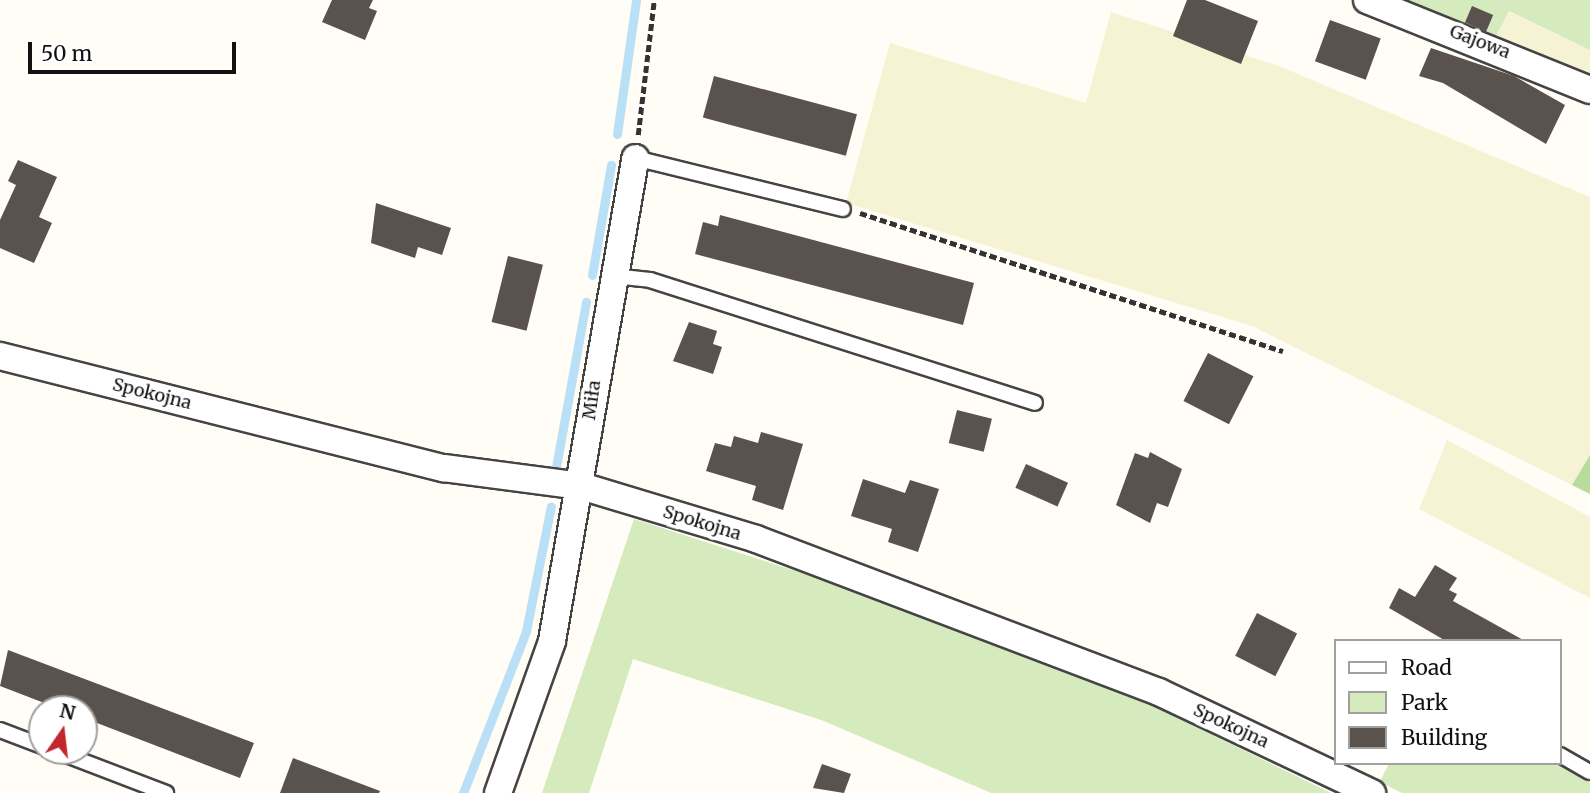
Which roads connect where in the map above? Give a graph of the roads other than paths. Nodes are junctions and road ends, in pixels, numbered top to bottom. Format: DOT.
graph roads {
  1 [pos="1367,0"];
  2 [pos="1590,90"];
  3 [pos="635,158"];
  4 [pos="842,209"];
  5 [pos="612,276"];
  6 [pos="0,356"];
  7 [pos="1035,403"];
  8 [pos="581,486"];
  9 [pos="0,730"];
  10 [pos="28,741"];
  11 [pos="1562,756"];
  12 [pos="93,765"];
  13 [pos="1590,772"];
  14 [pos="166,793"];
  15 [pos="498,793"];
  16 [pos="1372,793"];
  1 -- 2 [label="street, Gajowa"];
  3 -- 4 [label="lane"];
  3 -- 5 [label="street, Miła"];
  5 -- 7 [label="lane"];
  5 -- 8 [label="street, Miła"];
  6 -- 8 [label="street, Spokojna"];
  8 -- 15 [label="street, Miła"];
  8 -- 16 [label="street, Spokojna"];
  9 -- 10 [label="lane"];
  11 -- 13 [label="lane"];
  12 -- 14 [label="lane"];
}
